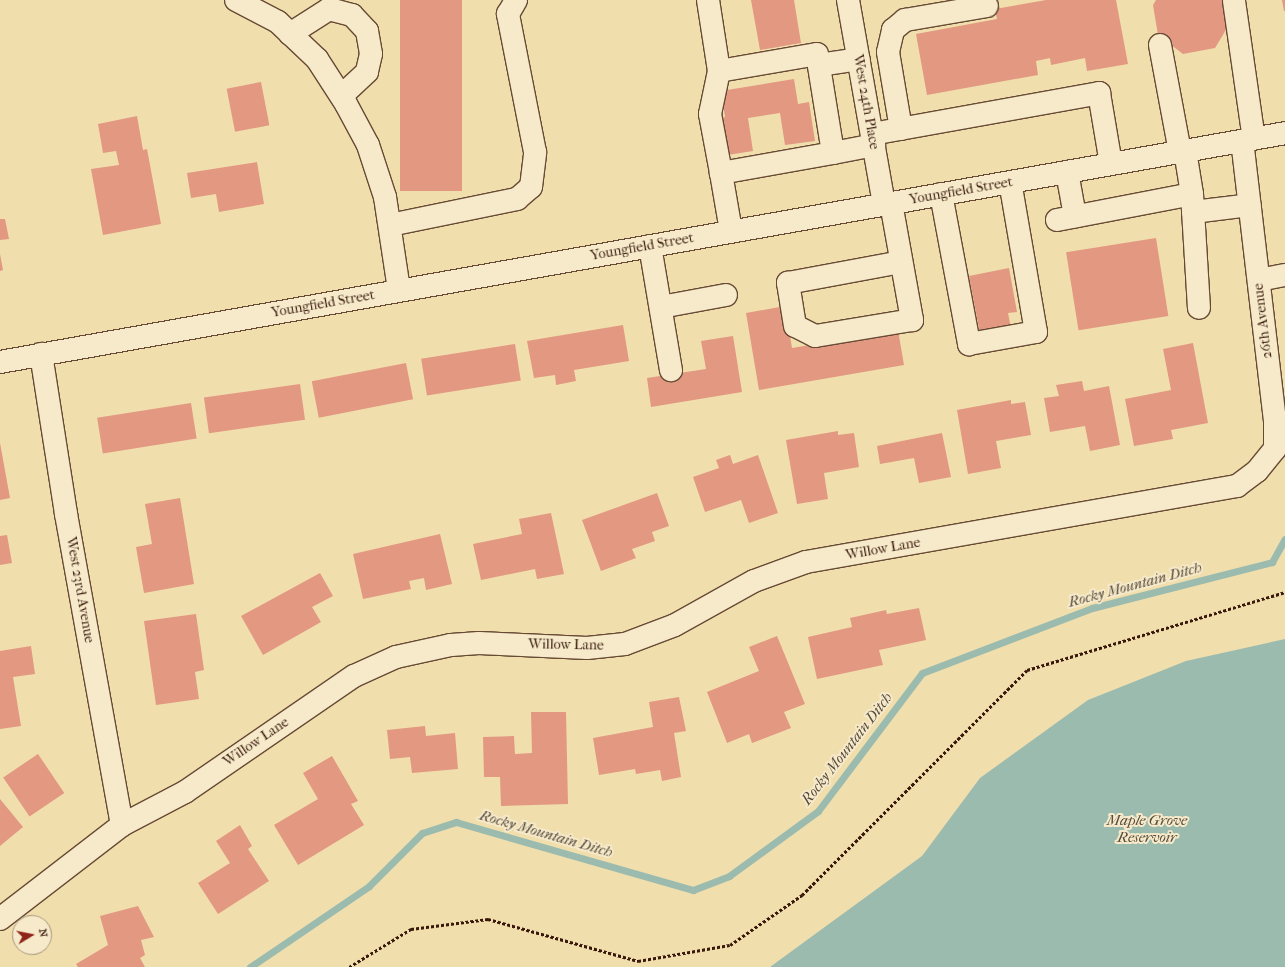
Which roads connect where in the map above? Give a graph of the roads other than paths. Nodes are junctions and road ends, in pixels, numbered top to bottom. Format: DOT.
graph roads {
  1 [pos="236,0"];
  2 [pos="516,0"];
  3 [pos="708,0"];
  4 [pos="848,0"];
  5 [pos="1234,1"];
  6 [pos="987,6"];
  7 [pos="290,34"];
  8 [pos="1160,45"];
  9 [pos="859,59"];
  10 [pos="819,65"];
  11 [pos="719,71"];
  12 [pos="341,96"];
  13 [pos="901,129"];
  14 [pos="1285,133"];
  15 [pos="873,139"];
  16 [pos="1248,140"];
  17 [pos="1182,151"];
  18 [pos="833,153"];
  19 [pos="1111,164"];
  20 [pos="1067,172"];
  21 [pos="722,173"];
  22 [pos="1010,182"];
  23 [pos="942,194"];
  24 [pos="1192,203"];
  25 [pos="888,204"];
  26 [pos="1250,205"];
  27 [pos="390,225"];
  28 [pos="731,231"];
  29 [pos="650,246"];
  30 [pos="902,262"];
  31 [pos="1285,275"];
  32 [pos="1258,280"];
  33 [pos="399,290"];
  34 [pos="726,295"];
  35 [pos="661,307"];
  36 [pos="1198,308"];
  37 [pos="41,354"];
  38 [pos="0,362"];
  39 [pos="671,370"];
  40 [pos="1280,419"];
  41 [pos="1237,486"];
  42 [pos="122,825"];
  43 [pos="0,919"];
  1 -- 7 [label="street"];
  2 -- 27 [label="street"];
  3 -- 11 [label="street"];
  4 -- 9 [label="street, West 24th Place"];
  5 -- 16 [label="street, 26th Avenue"];
  6 -- 13 [label="street"];
  7 -- 12 [label="street"];
  7 -- 12 [label="street"];
  8 -- 17 [label="street"];
  9 -- 10 [label="street"];
  9 -- 15 [label="street, West 24th Place"];
  10 -- 11 [label="street"];
  10 -- 18 [label="street"];
  11 -- 21 [label="street"];
  12 -- 27 [label="street"];
  13 -- 15 [label="street"];
  13 -- 19 [label="street"];
  14 -- 16 [label="street, Youngfield Street"];
  15 -- 18 [label="street"];
  15 -- 25 [label="street, West 24th Place"];
  16 -- 17 [label="street, Youngfield Street"];
  16 -- 26 [label="street, 26th Avenue"];
  17 -- 19 [label="street, Youngfield Street"];
  17 -- 24 [label="street"];
  18 -- 21 [label="street"];
  19 -- 20 [label="street, Youngfield Street"];
  20 -- 22 [label="street, Youngfield Street"];
  20 -- 24 [label="street"];
  21 -- 28 [label="street"];
  22 -- 23 [label="street, Youngfield Street"];
  22 -- 23 [label="street"];
  23 -- 25 [label="street, Youngfield Street"];
  24 -- 26 [label="street"];
  24 -- 36 [label="street"];
  25 -- 28 [label="street, Youngfield Street"];
  25 -- 30 [label="street, West 24th Place"];
  26 -- 32 [label="street, 26th Avenue"];
  27 -- 33 [label="street"];
  28 -- 29 [label="street, Youngfield Street"];
  29 -- 33 [label="street, Youngfield Street"];
  29 -- 35 [label="street"];
  30 -- 30 [label="street, West 24th Place"];
  31 -- 32 [label="street"];
  32 -- 40 [label="street, 26th Avenue"];
  33 -- 37 [label="street, Youngfield Street"];
  34 -- 35 [label="street"];
  35 -- 39 [label="street"];
  37 -- 38 [label="street, Youngfield Street"];
  37 -- 42 [label="street, West 23rd Avenue"];
  40 -- 41 [label="street, 26th Avenue"];
  41 -- 42 [label="street, Willow Lane"];
  42 -- 43 [label="street, Willow Lane"];
}
